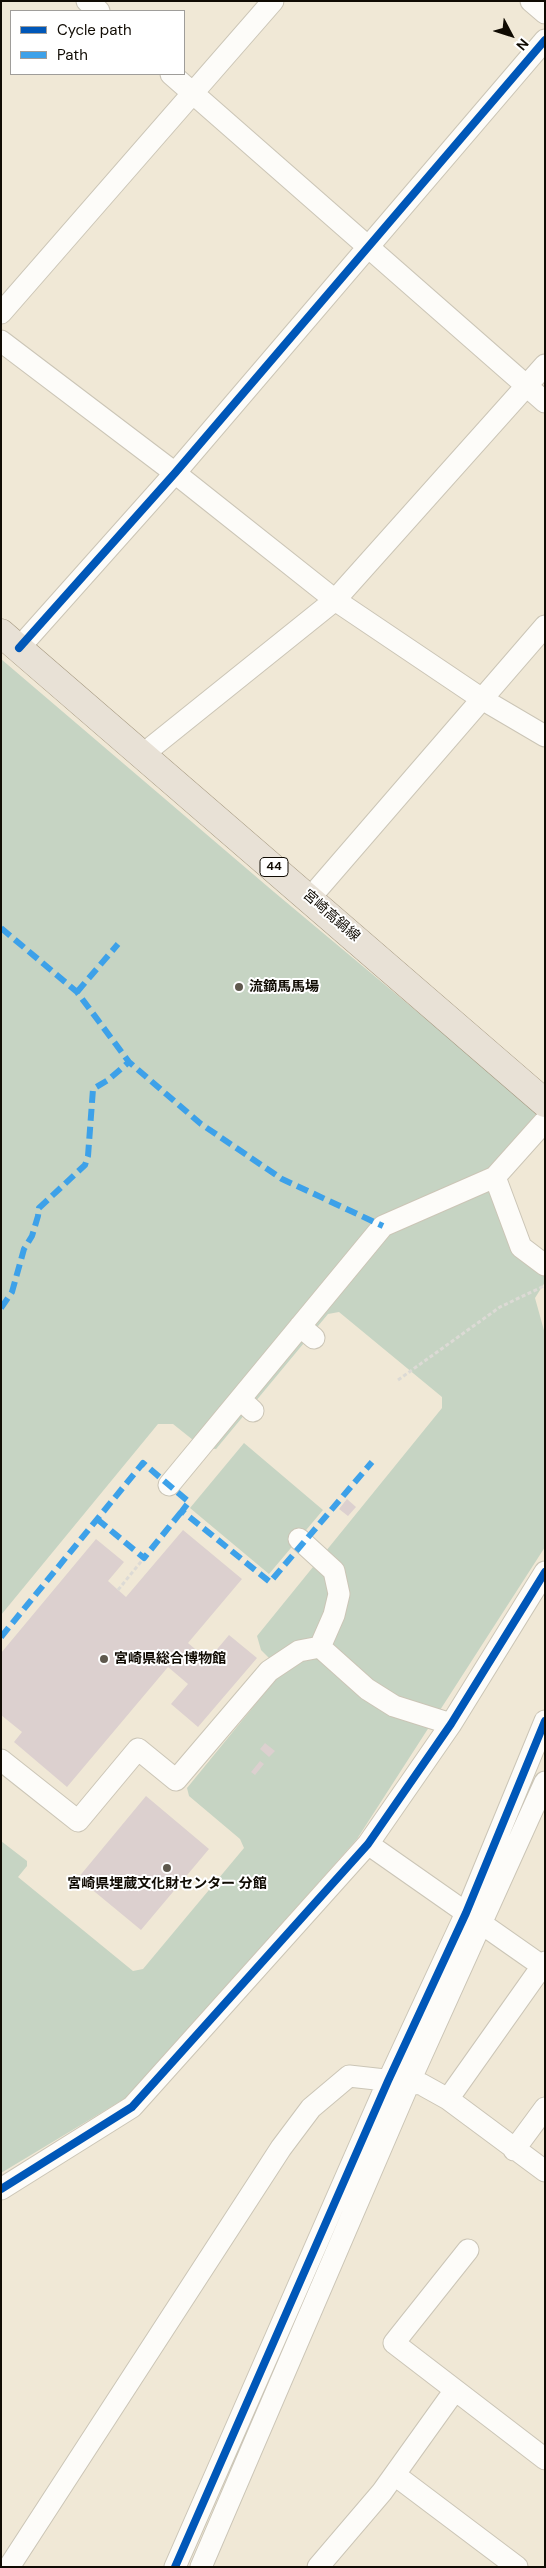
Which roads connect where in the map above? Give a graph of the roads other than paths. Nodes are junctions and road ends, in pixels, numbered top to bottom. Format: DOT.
graph roads {
  1 [pos="87,1"];
  2 [pos="273,1"];
  3 [pos="531,1"];
  4 [pos="98,10"];
  5 [pos="545,13"];
  6 [pos="545,40"];
  7 [pos="172,75"];
  8 [pos="193,92"];
  9 [pos="368,246"];
  10 [pos="1,313"];
  11 [pos="1,341"];
  12 [pos="545,365"];
  13 [pos="526,386"];
  14 [pos="545,402"];
  15 [pos="175,473"];
  16 [pos="335,600"];
  17 [pos="545,626"];
  18 [pos="10,641"];
  19 [pos="482,699"];
  20 [pos="545,736"];
  21 [pos="142,755"];
  22 [pos="310,898"];
  23 [pos="545,1103"];
  24 [pos="545,1121"];
  25 [pos="495,1178"];
  26 [pos="545,1265"];
  27 [pos="169,1485"];
  28 [pos="299,1539"];
  29 [pos="545,1572"];
  30 [pos="320,1647"];
  31 [pos="545,1721"];
  32 [pos="451,1724"];
  33 [pos="1,1760"];
  34 [pos="545,1782"];
  35 [pos="368,1844"];
  36 [pos="473,1918"];
  37 [pos="544,1965"];
  38 [pos="388,2081"];
  39 [pos="409,2083"];
  40 [pos="448,2099"];
  41 [pos="545,2108"];
  42 [pos="514,2150"];
  43 [pos="545,2171"];
  44 [pos="1,2189"];
  45 [pos="468,2250"];
  46 [pos="455,2390"];
  47 [pos="545,2459"];
  48 [pos="395,2475"];
  49 [pos="9,2567"];
  50 [pos="175,2567"];
  51 [pos="201,2567"];
  52 [pos="318,2567"];
  53 [pos="517,2567"];
  1 -- 4 [label="street"];
  2 -- 8 [label="street"];
  3 -- 5 [label="street"];
  6 -- 9 [label="street"];
  7 -- 8 [label="street"];
  8 -- 9 [label="street"];
  8 -- 10 [label="street"];
  9 -- 13 [label="street"];
  9 -- 15 [label="street"];
  11 -- 15 [label="street"];
  12 -- 13 [label="street"];
  13 -- 14 [label="street"];
  13 -- 16 [label="street"];
  15 -- 16 [label="street"];
  15 -- 18 [label="street"];
  16 -- 19 [label="street"];
  16 -- 21 [label="street"];
  17 -- 19 [label="street"];
  18 -- 21 [label="main road, 宮崎高鍋線 / 44"];
  19 -- 20 [label="street"];
  19 -- 22 [label="street"];
  21 -- 22 [label="main road, 宮崎高鍋線 / 44"];
  22 -- 23 [label="main road, 宮崎高鍋線 / 44"];
  24 -- 25 [label="street"];
  25 -- 26 [label="street"];
  25 -- 27 [label="street"];
  28 -- 30 [label="street"];
  29 -- 32 [label="street"];
  30 -- 32 [label="street"];
  30 -- 33 [label="street"];
  31 -- 36 [label="street"];
  32 -- 35 [label="street"];
  34 -- 36 [label="street"];
  35 -- 36 [label="street"];
  35 -- 44 [label="street"];
  36 -- 37 [label="street"];
  36 -- 38 [label="street"];
  36 -- 39 [label="street"];
  37 -- 40 [label="street"];
  38 -- 39 [label="street"];
  38 -- 49 [label="street"];
  38 -- 50 [label="street"];
  39 -- 40 [label="street"];
  39 -- 51 [label="street"];
  40 -- 42 [label="street"];
  41 -- 42 [label="street"];
  42 -- 43 [label="street"];
  45 -- 46 [label="street"];
  46 -- 47 [label="street"];
  46 -- 48 [label="street"];
  48 -- 52 [label="street"];
  48 -- 53 [label="street"];
}
